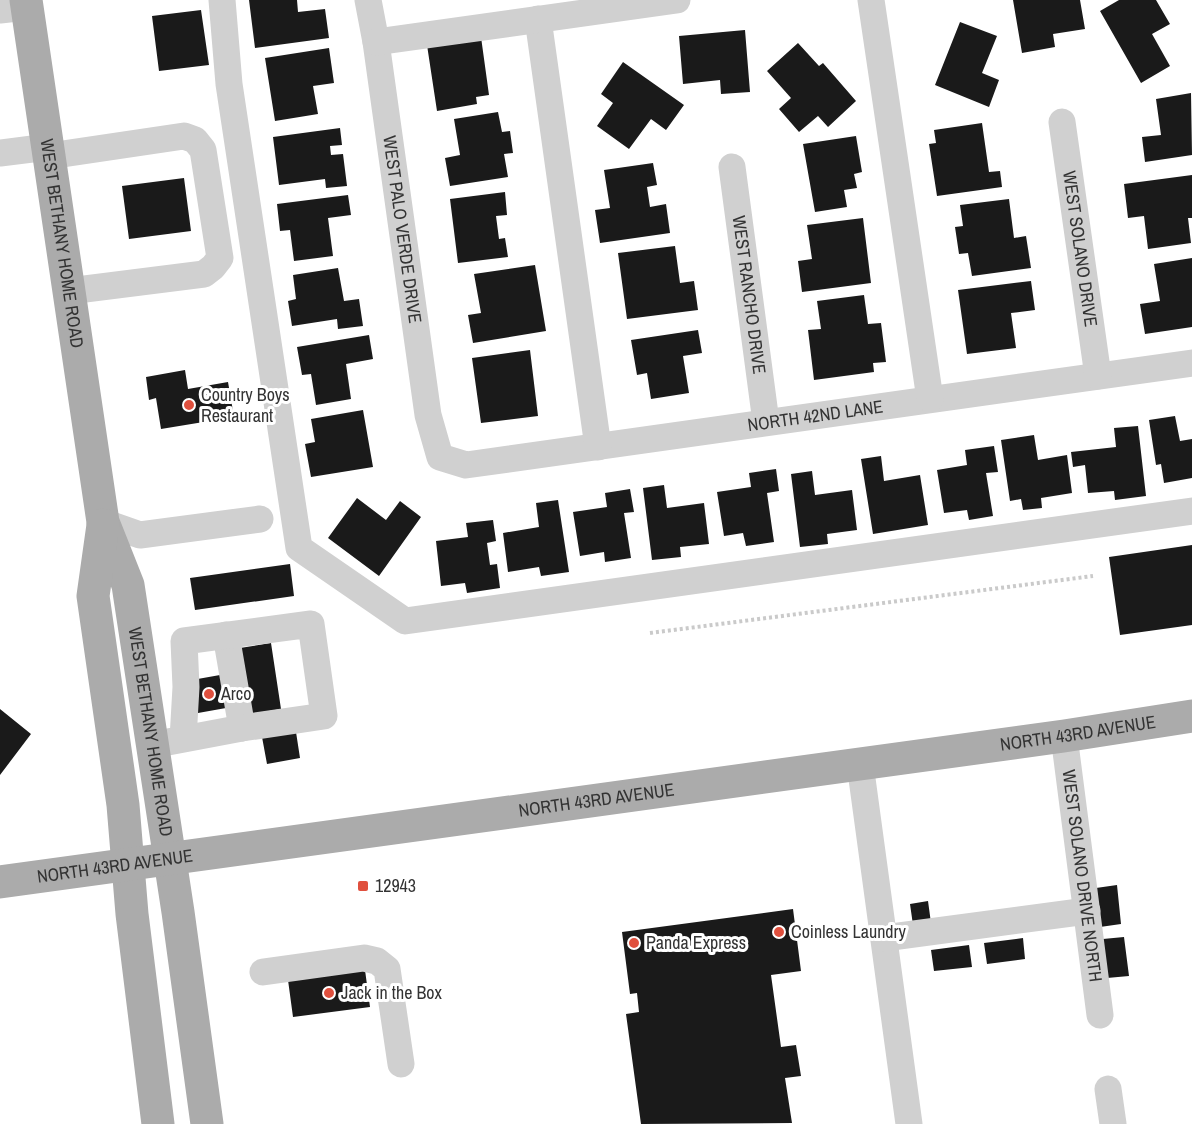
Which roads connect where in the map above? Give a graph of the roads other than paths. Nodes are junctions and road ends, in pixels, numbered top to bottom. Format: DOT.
graph roads {
  1 [pos="222,0"];
  2 [pos="368,0"];
  3 [pos="677,0"];
  4 [pos="871,0"];
  5 [pos="18,6"];
  6 [pos="538,19"];
  7 [pos="376,42"];
  8 [pos="1062,122"];
  9 [pos="48,151"];
  10 [pos="0,153"];
  11 [pos="732,167"];
  12 [pos="69,291"];
  13 [pos="1192,363"];
  14 [pos="1098,376"];
  15 [pos="930,399"];
  16 [pos="766,422"];
  17 [pos="598,447"];
  18 [pos="440,458"];
  19 [pos="1192,511"];
  20 [pos="260,519"];
  21 [pos="103,522"];
  22 [pos="226,635"];
  23 [pos="1192,716"];
  24 [pos="242,728"];
  25 [pos="1064,736"];
  26 [pos="167,742"];
  27 [pos="860,764"];
  28 [pos="170,858"];
  29 [pos="127,864"];
  30 [pos="0,882"];
  31 [pos="1086,911"];
  32 [pos="884,938"];
  33 [pos="263,972"];
  34 [pos="1100,1015"];
  35 [pos="401,1064"];
  36 [pos="1108,1089"];
  37 [pos="158,1124"];
  38 [pos="207,1124"];
  39 [pos="909,1124"];
  40 [pos="1113,1124"];
  1 -- 19 [label="street"];
  2 -- 7 [label="street, WEST PALO VERDE DRIVE"];
  3 -- 6 [label="street"];
  4 -- 15 [label="street"];
  5 -- 9 [label="main road, WEST BETHANY HOME ROAD"];
  6 -- 7 [label="street"];
  6 -- 17 [label="street"];
  7 -- 18 [label="street, WEST PALO VERDE DRIVE"];
  8 -- 14 [label="street, WEST SOLANO DRIVE"];
  9 -- 10 [label="street"];
  9 -- 12 [label="main road, WEST BETHANY HOME ROAD"];
  9 -- 12 [label="street"];
  11 -- 16 [label="street, WEST RANCHO DRIVE"];
  12 -- 21 [label="main road, WEST BETHANY HOME ROAD"];
  13 -- 14 [label="street, NORTH 42ND LANE"];
  14 -- 15 [label="street, NORTH 42ND LANE"];
  15 -- 16 [label="street, NORTH 42ND LANE"];
  16 -- 17 [label="street, NORTH 42ND LANE"];
  17 -- 18 [label="street, NORTH 42ND LANE"];
  20 -- 21 [label="street"];
  21 -- 26 [label="main road, WEST BETHANY HOME ROAD"];
  21 -- 29 [label="main road, WEST BETHANY HOME ROAD"];
  22 -- 24 [label="street"];
  22 -- 24 [label="street"];
  22 -- 26 [label="street"];
  23 -- 25 [label="main road, NORTH 43RD AVENUE"];
  24 -- 26 [label="street"];
  25 -- 27 [label="main road, NORTH 43RD AVENUE"];
  25 -- 31 [label="street, WEST SOLANO DRIVE NORTH"];
  26 -- 28 [label="main road, WEST BETHANY HOME ROAD"];
  27 -- 28 [label="main road, NORTH 43RD AVENUE"];
  27 -- 32 [label="street"];
  28 -- 29 [label="main road, NORTH 43RD AVENUE"];
  28 -- 38 [label="main road, WEST BETHANY HOME ROAD"];
  29 -- 30 [label="main road, NORTH 43RD AVENUE"];
  29 -- 37 [label="main road, WEST BETHANY HOME ROAD"];
  31 -- 32 [label="street"];
  31 -- 34 [label="street, WEST SOLANO DRIVE NORTH"];
  32 -- 39 [label="street"];
  33 -- 35 [label="street"];
  36 -- 40 [label="street"];
}
